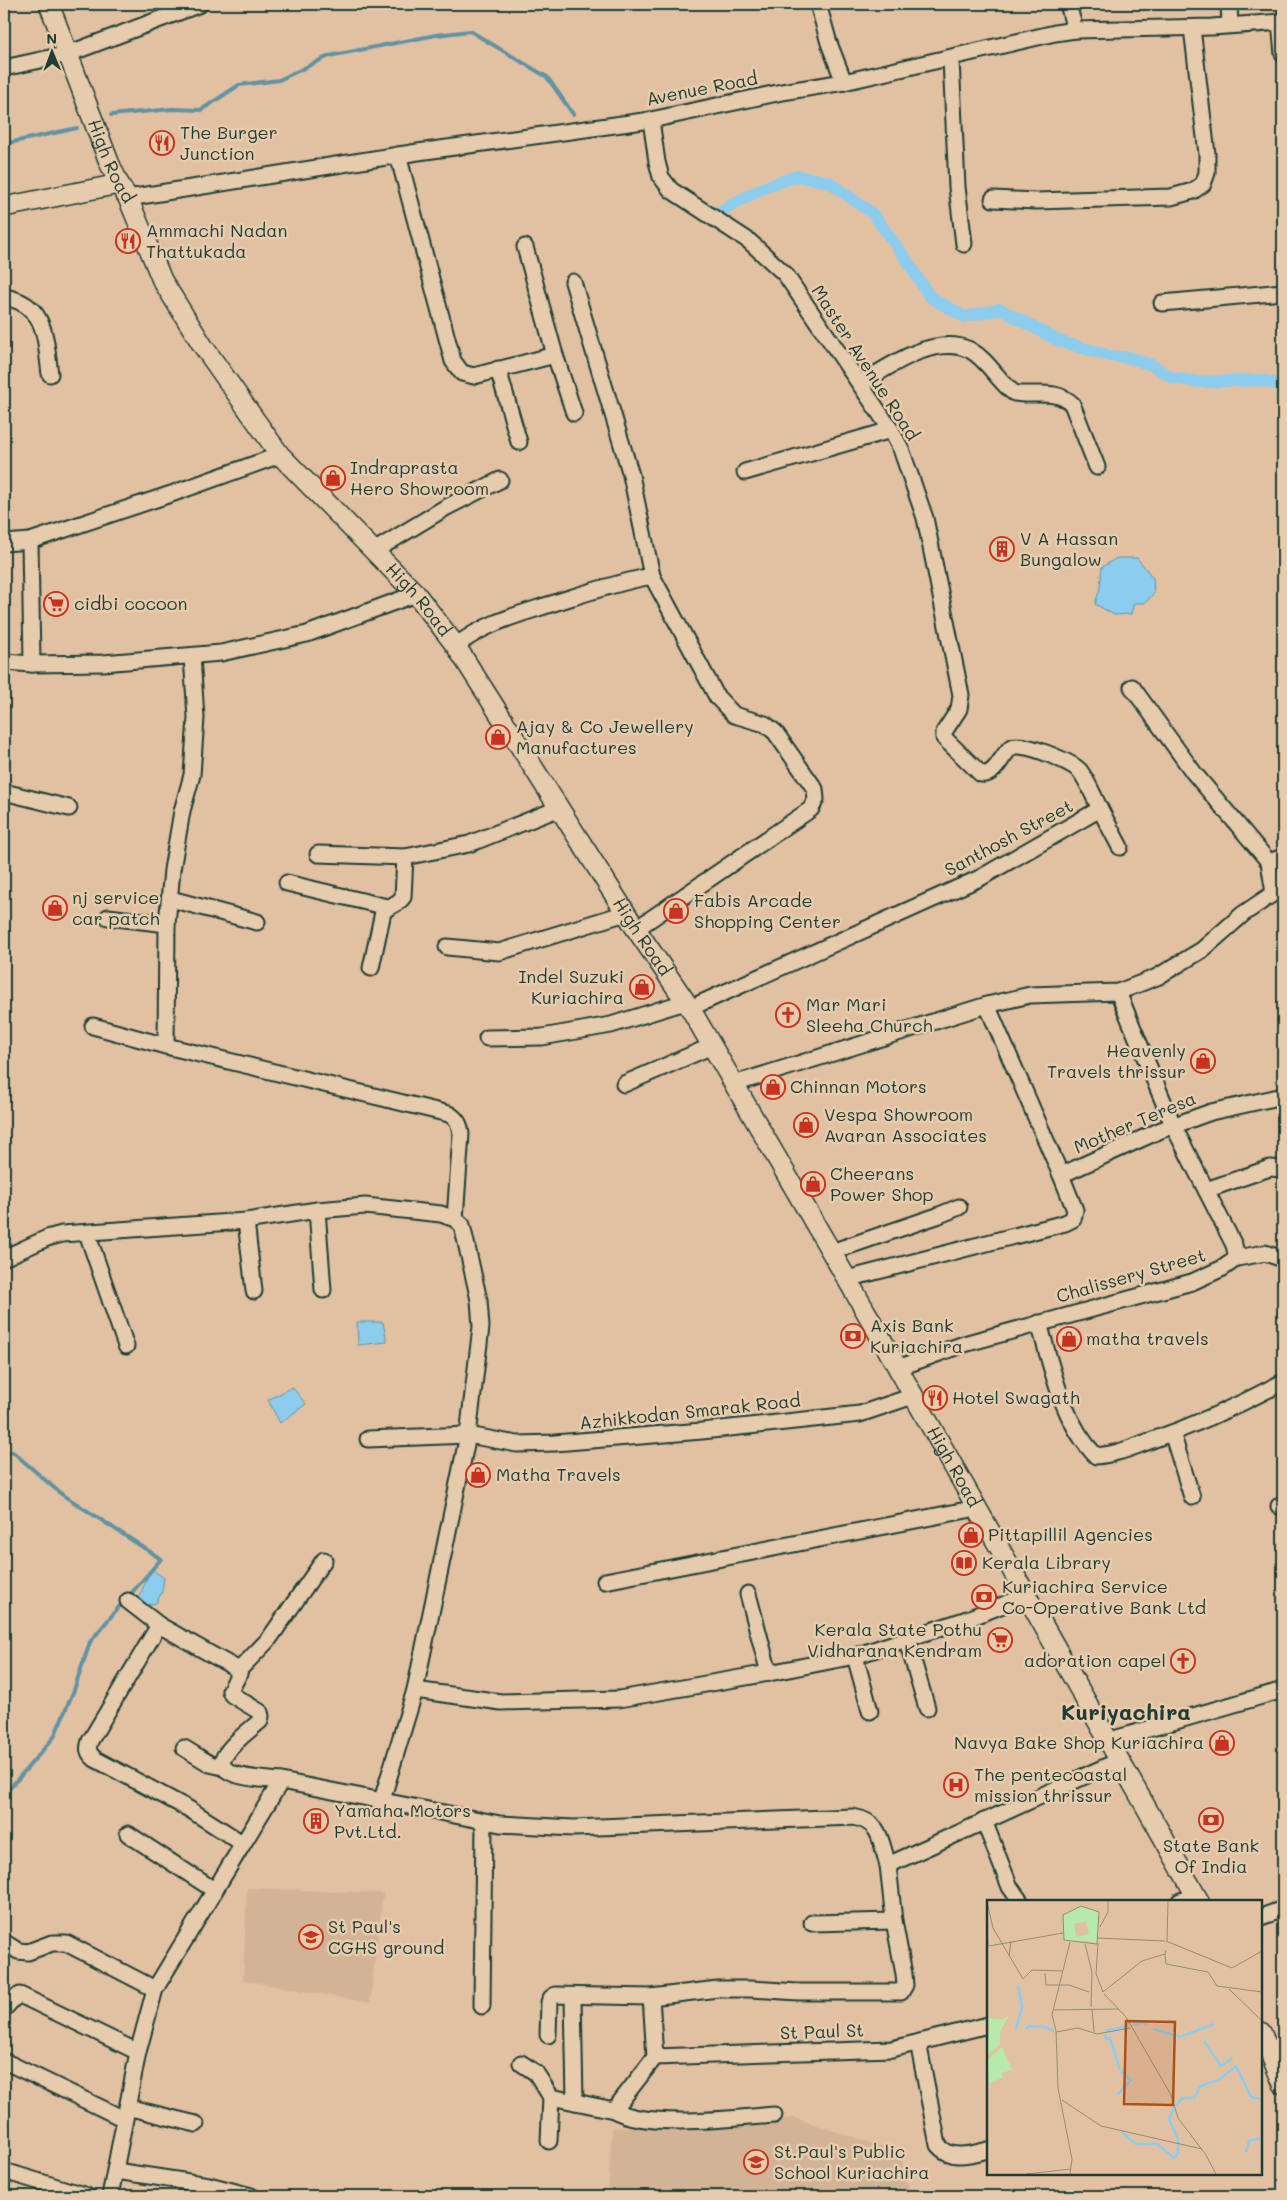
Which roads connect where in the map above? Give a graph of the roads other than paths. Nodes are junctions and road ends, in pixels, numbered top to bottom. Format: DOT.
graph roads {
  1 [pos="49,4"];
  2 [pos="200,4"];
  3 [pos="818,4"];
  4 [pos="1068,4"];
  5 [pos="1229,4"];
  6 [pos="1282,22"];
  7 [pos="1230,25"];
  8 [pos="1192,28"];
  9 [pos="1075,30"];
  10 [pos="68,54"];
  11 [pos="1283,54"];
  12 [pos="951,59"];
  13 [pos="4,68"];
  14 [pos="844,82"];
  15 [pos="651,120"];
  16 [pos="398,155"];
  17 [pos="123,191"];
  18 [pos="993,199"];
  19 [pos="4,207"];
  20 [pos="964,244"];
  21 [pos="525,247"];
  22 [pos="573,282"];
  23 [pos="1283,292"];
  24 [pos="4,298"];
  25 [pos="1162,304"];
  26 [pos="555,355"];
  27 [pos="498,369"];
  28 [pos="50,374"];
  29 [pos="860,384"];
  30 [pos="574,412"];
  31 [pos="891,430"];
  32 [pos="519,442"];
  33 [pos="280,455"];
  34 [pos="1097,467"];
  35 [pos="746,472"];
  36 [pos="500,480"];
  37 [pos="30,541"];
  38 [pos="4,543"];
  39 [pos="374,551"];
  40 [pos="652,576"];
  41 [pos="416,594"];
  42 [pos="456,646"];
  43 [pos="192,656"];
  44 [pos="4,662"];
  45 [pos="32,664"];
  46 [pos="959,685"];
  47 [pos="1132,687"];
  48 [pos="4,792"];
  49 [pos="69,808"];
  50 [pos="560,808"];
  51 [pos="1100,809"];
  52 [pos="1120,847"];
  53 [pos="318,854"];
  54 [pos="405,857"];
  55 [pos="1283,857"];
  56 [pos="1269,862"];
  57 [pos="287,883"];
  58 [pos="1279,896"];
  59 [pos="171,900"];
  60 [pos="387,907"];
  61 [pos="108,917"];
  62 [pos="631,921"];
  63 [pos="257,922"];
  64 [pos="167,924"];
  65 [pos="447,947"];
  66 [pos="371,968"];
  67 [pos="1118,992"];
  68 [pos="688,1005"];
  69 [pos="987,1005"];
  70 [pos="93,1026"];
  71 [pos="488,1038"];
  72 [pos="166,1046"];
  73 [pos="712,1046"];
  74 [pos="624,1084"];
  75 [pos="734,1084"];
  76 [pos="1283,1096"];
  77 [pos="1173,1125"];
  78 [pos="1283,1169"];
  79 [pos="1061,1175"];
  80 [pos="1206,1190"];
  81 [pos="959,1207"];
  82 [pos="318,1210"];
  83 [pos="455,1219"];
  84 [pos="246,1222"];
  85 [pos="87,1234"];
  86 [pos="831,1252"];
  87 [pos="4,1258"];
  88 [pos="1237,1258"];
  89 [pos="1283,1259"];
  90 [pos="847,1279"];
  91 [pos="323,1290"];
  92 [pos="254,1291"];
  93 [pos="1039,1323"];
  94 [pos="126,1346"];
  95 [pos="898,1368"];
  96 [pos="1283,1382"];
  97 [pos="913,1396"];
  98 [pos="1172,1433"];
  99 [pos="468,1435"];
  100 [pos="368,1438"];
  101 [pos="1192,1497"];
  102 [pos="976,1508"];
  103 [pos="324,1560"];
  104 [pos="605,1581"];
  105 [pos="748,1594"];
  106 [pos="1026,1596"];
  107 [pos="128,1601"];
  108 [pos="159,1625"];
  109 [pos="906,1638"];
  110 [pos="855,1656"];
  111 [pos="239,1670"];
  112 [pos="770,1674"];
  113 [pos="415,1690"];
  114 [pos="1283,1690"];
  115 [pos="927,1708"];
  116 [pos="870,1711"];
  117 [pos="1107,1741"];
  118 [pos="184,1748"];
  119 [pos="1118,1761"];
  120 [pos="223,1767"];
  121 [pos="280,1781"];
  122 [pos="382,1800"];
  123 [pos="484,1822"];
  124 [pos="984,1822"];
  125 [pos="128,1834"];
  126 [pos="242,1843"];
  127 [pos="888,1865"];
  128 [pos="214,1890"];
  129 [pos="1019,1900"];
  130 [pos="1191,1900"];
  131 [pos="1283,1909"];
  132 [pos="1262,1917"];
  133 [pos="894,1921"];
  134 [pos="812,1923"];
  135 [pos="4,1942"];
  136 [pos="155,1989"];
  137 [pos="573,1996"];
  138 [pos="651,1997"];
  139 [pos="482,2006"];
  140 [pos="4,2009"];
  141 [pos="987,2025"];
  142 [pos="1262,2034"];
  143 [pos="548,2035"];
  144 [pos="918,2042"];
  145 [pos="138,2052"];
  146 [pos="655,2057"];
  147 [pos="4,2060"];
  148 [pos="521,2063"];
  149 [pos="1283,2084"];
  150 [pos="551,2097"];
  151 [pos="575,2102"];
  152 [pos="614,2110"];
  153 [pos="126,2113"];
  154 [pos="774,2115"];
  155 [pos="196,2124"];
  156 [pos="549,2141"];
  157 [pos="987,2150"];
  158 [pos="4,2171"];
  159 [pos="116,2171"];
  160 [pos="88,2196"];
  161 [pos="110,2196"];
  162 [pos="252,2196"];
  1 -- 10 [label="main road, High Road"];
  2 -- 10 [label="street"];
  3 -- 14 [label="street"];
  4 -- 9 [label="street"];
  5 -- 7 [label="street"];
  6 -- 7 [label="street, Avenue Road"];
  6 -- 11 [label="street"];
  7 -- 8 [label="street, Avenue Road"];
  8 -- 9 [label="street, Avenue Road"];
  8 -- 18 [label="street"];
  9 -- 12 [label="street, Avenue Road"];
  10 -- 13 [label="street"];
  10 -- 17 [label="main road, High Road"];
  12 -- 14 [label="street, Avenue Road"];
  12 -- 20 [label="street"];
  14 -- 15 [label="street, Avenue Road"];
  15 -- 16 [label="street, Avenue Road"];
  15 -- 29 [label="street, Master Avenue Road"];
  16 -- 17 [label="street, Avenue Road"];
  16 -- 27 [label="street"];
  17 -- 19 [label="main road"];
  17 -- 33 [label="main road, High Road"];
  21 -- 26 [label="street"];
  22 -- 40 [label="street"];
  23 -- 25 [label="street"];
  24 -- 28 [label="street"];
  26 -- 27 [label="street"];
  26 -- 30 [label="street"];
  27 -- 32 [label="street"];
  29 -- 31 [label="street, Master Avenue Road"];
  29 -- 34 [label="street"];
  31 -- 35 [label="street"];
  31 -- 46 [label="street, Master Avenue Road"];
  33 -- 37 [label="street"];
  33 -- 39 [label="main road, High Road"];
  36 -- 39 [label="street"];
  37 -- 38 [label="street"];
  37 -- 45 [label="street"];
  39 -- 41 [label="main road, High Road"];
  40 -- 42 [label="street"];
  40 -- 62 [label="street"];
  41 -- 42 [label="main road, High Road"];
  41 -- 43 [label="street"];
  42 -- 50 [label="main road, High Road"];
  43 -- 45 [label="street"];
  43 -- 59 [label="street"];
  44 -- 45 [label="street"];
  46 -- 51 [label="street, Santhosh Street"];
  47 -- 56 [label="street"];
  48 -- 49 [label="street"];
  50 -- 54 [label="street"];
  50 -- 62 [label="main road, High Road"];
  51 -- 52 [label="street"];
  51 -- 68 [label="street, Santhosh Street"];
  53 -- 54 [label="street"];
  54 -- 60 [label="street"];
  55 -- 56 [label="street"];
  56 -- 58 [label="street"];
  57 -- 60 [label="street"];
  58 -- 67 [label="street"];
  59 -- 63 [label="street"];
  59 -- 64 [label="street"];
  60 -- 66 [label="street"];
  61 -- 64 [label="street"];
  62 -- 65 [label="street"];
  62 -- 68 [label="main road, High Road"];
  64 -- 72 [label="street"];
  67 -- 69 [label="street"];
  67 -- 77 [label="street"];
  68 -- 71 [label="street, Santhosh Street"];
  68 -- 73 [label="main road, High Road"];
  69 -- 75 [label="street"];
  69 -- 79 [label="street"];
  70 -- 72 [label="street"];
  72 -- 83 [label="street"];
  73 -- 74 [label="street"];
  73 -- 75 [label="main road, High Road"];
  75 -- 86 [label="main road, High Road"];
  76 -- 77 [label="street, Mother Teresa"];
  77 -- 79 [label="street, Mother Teresa"];
  77 -- 80 [label="street"];
  78 -- 80 [label="street"];
  79 -- 90 [label="street"];
  80 -- 88 [label="street"];
  81 -- 86 [label="street"];
  82 -- 83 [label="street"];
  82 -- 84 [label="street"];
  82 -- 91 [label="street"];
  83 -- 99 [label="street"];
  84 -- 85 [label="street"];
  84 -- 92 [label="street"];
  85 -- 87 [label="street"];
  85 -- 94 [label="street"];
  86 -- 90 [label="main road, High Road"];
  88 -- 89 [label="street"];
  88 -- 93 [label="street, Chalissery Street"];
  90 -- 95 [label="main road, High Road"];
  93 -- 95 [label="street, Chalissery Street"];
  93 -- 98 [label="street"];
  95 -- 97 [label="main road, High Road"];
  96 -- 98 [label="street"];
  97 -- 99 [label="street, Azhikkodan Smarak Road"];
  97 -- 102 [label="main road, High Road"];
  98 -- 101 [label="street"];
  99 -- 100 [label="street, Azhikkodan Smarak Road"];
  99 -- 113 [label="street"];
  102 -- 104 [label="street"];
  102 -- 106 [label="main road, High Road"];
  103 -- 111 [label="street"];
  105 -- 112 [label="street"];
  106 -- 109 [label="street"];
  106 -- 117 [label="main road, High Road"];
  107 -- 108 [label="street"];
  108 -- 111 [label="street"];
  108 -- 126 [label="street"];
  109 -- 110 [label="street"];
  109 -- 115 [label="street"];
  110 -- 112 [label="street"];
  110 -- 116 [label="street"];
  111 -- 120 [label="street"];
  112 -- 113 [label="street"];
  113 -- 122 [label="street"];
  114 -- 117 [label="street"];
  117 -- 119 [label="main road, High Road"];
  118 -- 120 [label="street"];
  119 -- 124 [label="street"];
  119 -- 130 [label="main road, High Road"];
  120 -- 121 [label="street"];
  121 -- 122 [label="street"];
  121 -- 126 [label="street"];
  122 -- 123 [label="street"];
  123 -- 127 [label="street"];
  123 -- 139 [label="street"];
  124 -- 127 [label="street"];
  124 -- 129 [label="street"];
  125 -- 128 [label="street"];
  126 -- 128 [label="street"];
  127 -- 133 [label="street"];
  128 -- 136 [label="street"];
  131 -- 132 [label="street"];
  133 -- 134 [label="street"];
  133 -- 138 [label="street"];
  135 -- 136 [label="street"];
  136 -- 145 [label="street"];
  137 -- 138 [label="street"];
  137 -- 143 [label="street"];
  137 -- 151 [label="street"];
  138 -- 146 [label="street"];
  140 -- 145 [label="street"];
  141 -- 144 [label="street, St Paul St"];
  142 -- 149 [label="main road"];
  144 -- 146 [label="street, St Paul St"];
  144 -- 157 [label="street"];
  145 -- 153 [label="street"];
  146 -- 152 [label="street"];
  147 -- 153 [label="street"];
  148 -- 150 [label="street"];
  150 -- 151 [label="street"];
  150 -- 156 [label="street"];
  151 -- 152 [label="street"];
  152 -- 154 [label="street"];
  153 -- 155 [label="street"];
  153 -- 159 [label="street"];
  158 -- 160 [label="street"];
  159 -- 161 [label="street"];
  159 -- 162 [label="street"];
}
